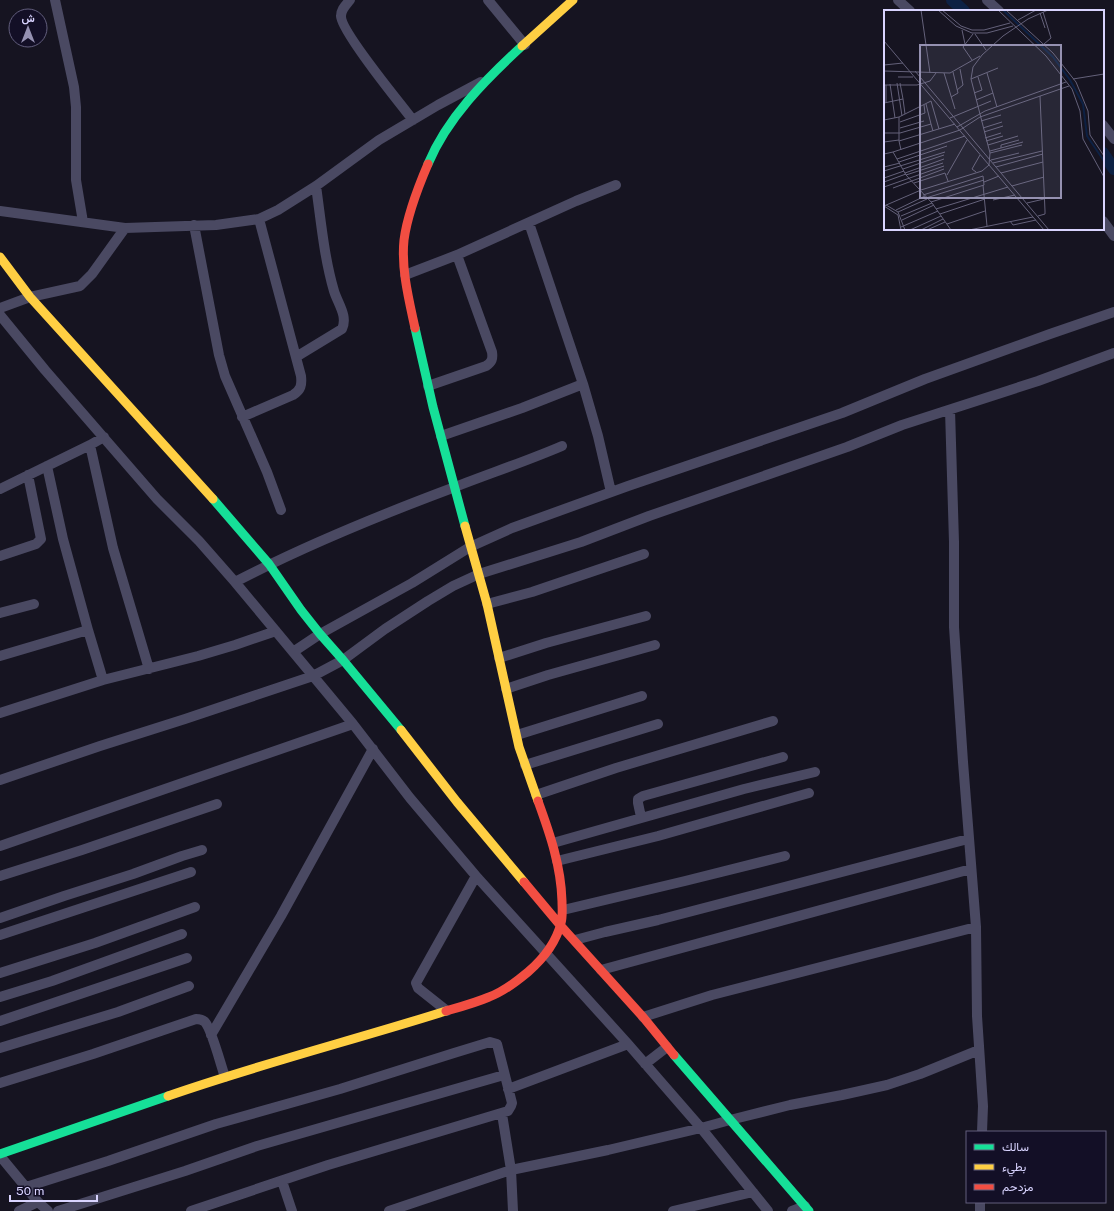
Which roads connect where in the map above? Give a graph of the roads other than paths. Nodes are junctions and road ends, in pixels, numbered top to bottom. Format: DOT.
graph roads {
  1 [pos="55,0"];
  2 [pos="350,0"];
  3 [pos="488,0"];
  4 [pos="574,0"];
  5 [pos="898,0"];
  6 [pos="987,0"];
  7 [pos="909,10"];
  8 [pos="998,10"];
  9 [pos="525,44"];
  10 [pos="488,79"];
  11 [pos="413,120"];
  12 [pos="1104,126"];
  13 [pos="1114,139"];
  14 [pos="616,184"];
  15 [pos="316,186"];
  16 [pos="0,211"];
  17 [pos="259,219"];
  18 [pos="83,222"];
  19 [pos="1104,222"];
  20 [pos="529,223"];
  21 [pos="194,225"];
  22 [pos="125,228"];
  23 [pos="1114,236"];
  24 [pos="457,255"];
  25 [pos="0,258"];
  26 [pos="406,276"];
  27 [pos="30,297"];
  28 [pos="0,308"];
  29 [pos="1114,312"];
  30 [pos="0,315"];
  31 [pos="1114,353"];
  32 [pos="296,357"];
  33 [pos="583,384"];
  34 [pos="428,386"];
  35 [pos="950,410"];
  36 [pos="242,417"];
  37 [pos="441,436"];
  38 [pos="104,437"];
  39 [pos="90,445"];
  40 [pos="562,446"];
  41 [pos="47,466"];
  42 [pos="28,475"];
  43 [pos="454,487"];
  44 [pos="0,489"];
  45 [pos="611,492"];
  46 [pos="281,510"];
  47 [pos="470,547"];
  48 [pos="644,554"];
  49 [pos="0,556"];
  50 [pos="269,564"];
  51 [pos="478,574"];
  52 [pos="235,582"];
  53 [pos="34,604"];
  54 [pos="487,604"];
  55 [pos="0,613"];
  56 [pos="646,616"];
  57 [pos="88,630"];
  58 [pos="276,631"];
  59 [pos="320,634"];
  60 [pos="655,645"];
  61 [pos="293,652"];
  62 [pos="0,656"];
  63 [pos="499,658"];
  64 [pos="343,660"];
  65 [pos="149,669"];
  66 [pos="313,676"];
  67 [pos="103,680"];
  68 [pos="506,689"];
  69 [pos="642,696"];
  70 [pos="0,713"];
  71 [pos="773,721"];
  72 [pos="353,724"];
  73 [pos="658,724"];
  74 [pos="517,736"];
  75 [pos="373,749"];
  76 [pos="783,757"];
  77 [pos="525,765"];
  78 [pos="816,772"];
  79 [pos="0,780"];
  80 [pos="810,793"];
  81 [pos="536,795"];
  82 [pos="217,804"];
  83 [pos="641,817"];
  84 [pos="968,839"];
  85 [pos="553,843"];
  86 [pos="0,846"];
  87 [pos="202,850"];
  88 [pos="785,856"];
  89 [pos="557,861"];
  90 [pos="971,869"];
  91 [pos="192,872"];
  92 [pos="0,876"];
  93 [pos="476,876"];
  94 [pos="194,907"];
  95 [pos="563,910"];
  96 [pos="0,918"];
  97 [pos="560,925"];
  98 [pos="976,927"];
  99 [pos="182,934"];
  100 [pos="0,935"];
  101 [pos="576,940"];
  102 [pos="546,953"];
  103 [pos="187,958"];
  104 [pos="601,970"];
  105 [pos="0,973"];
  106 [pos="189,986"];
  107 [pos="0,997"];
  108 [pos="447,1011"];
  109 [pos="643,1017"];
  110 [pos="0,1021"];
  111 [pos="211,1035"];
  112 [pos="628,1044"];
  113 [pos="667,1047"];
  114 [pos="0,1048"];
  115 [pos="980,1050"];
  116 [pos="645,1064"];
  117 [pos="504,1075"];
  118 [pos="225,1077"];
  119 [pos="0,1083"];
  120 [pos="508,1089"];
  121 [pos="502,1114"];
  122 [pos="730,1120"];
  123 [pos="702,1128"];
  124 [pos="982,1131"];
  125 [pos="0,1155"];
  126 [pos="511,1170"];
  127 [pos="282,1181"];
  128 [pos="26,1187"];
  129 [pos="754,1192"];
  130 [pos="38,1202"];
  131 [pos="807,1208"];
  132 [pos="19,1211"];
  133 [pos="48,1211"];
  134 [pos="58,1211"];
  135 [pos="191,1211"];
  136 [pos="292,1211"];
  137 [pos="389,1211"];
  138 [pos="513,1211"];
  139 [pos="673,1211"];
  140 [pos="768,1211"];
  141 [pos="792,1211"];
  1 -- 18 [label="street"];
  2 -- 11 [label="street"];
  3 -- 9 [label="street"];
  4 -- 9 [label="street"];
  5 -- 7 [label="street"];
  6 -- 8 [label="street"];
  9 -- 10 [label="street"];
  10 -- 11 [label="street"];
  10 -- 26 [label="street"];
  11 -- 15 [label="street"];
  12 -- 13 [label="street"];
  14 -- 20 [label="street"];
  15 -- 17 [label="street"];
  15 -- 32 [label="street"];
  16 -- 18 [label="street"];
  17 -- 21 [label="street"];
  17 -- 32 [label="street"];
  18 -- 22 [label="street"];
  19 -- 23 [label="street"];
  20 -- 24 [label="street"];
  20 -- 33 [label="street"];
  21 -- 22 [label="street"];
  21 -- 36 [label="street"];
  22 -- 27 [label="street"];
  24 -- 26 [label="street"];
  24 -- 34 [label="street"];
  25 -- 27 [label="street"];
  26 -- 34 [label="street"];
  27 -- 28 [label="street"];
  27 -- 50 [label="street"];
  29 -- 45 [label="street"];
  30 -- 38 [label="street"];
  31 -- 35 [label="street"];
  32 -- 36 [label="street"];
  33 -- 37 [label="street"];
  33 -- 45 [label="street"];
  34 -- 37 [label="street"];
  35 -- 51 [label="street"];
  35 -- 84 [label="street"];
  36 -- 46 [label="street"];
  37 -- 43 [label="street"];
  38 -- 39 [label="street"];
  38 -- 52 [label="street"];
  39 -- 41 [label="street"];
  39 -- 65 [label="street"];
  40 -- 43 [label="street"];
  41 -- 42 [label="street"];
  41 -- 57 [label="street"];
  42 -- 44 [label="street"];
  42 -- 49 [label="street"];
  43 -- 47 [label="street"];
  43 -- 50 [label="street"];
  45 -- 47 [label="street"];
  47 -- 51 [label="street"];
  47 -- 59 [label="street"];
  48 -- 54 [label="street"];
  50 -- 52 [label="street"];
  50 -- 59 [label="street"];
  51 -- 54 [label="street"];
  51 -- 64 [label="street"];
  52 -- 58 [label="street"];
  53 -- 55 [label="street"];
  54 -- 63 [label="street"];
  56 -- 63 [label="street"];
  57 -- 62 [label="street"];
  57 -- 67 [label="street"];
  58 -- 61 [label="street"];
  58 -- 65 [label="street"];
  59 -- 61 [label="street"];
  59 -- 64 [label="street"];
  60 -- 68 [label="street"];
  61 -- 66 [label="street"];
  63 -- 68 [label="street"];
  64 -- 66 [label="street"];
  64 -- 97 [label="street"];
  65 -- 67 [label="street"];
  66 -- 72 [label="street"];
  66 -- 79 [label="street"];
  67 -- 70 [label="street"];
  68 -- 74 [label="street"];
  69 -- 74 [label="street"];
  71 -- 81 [label="street"];
  72 -- 75 [label="street"];
  72 -- 86 [label="street"];
  73 -- 77 [label="street"];
  74 -- 77 [label="street"];
  75 -- 93 [label="street"];
  75 -- 111 [label="street"];
  76 -- 83 [label="street"];
  77 -- 81 [label="street"];
  78 -- 83 [label="street"];
  80 -- 89 [label="street"];
  81 -- 85 [label="street"];
  82 -- 92 [label="street"];
  83 -- 85 [label="street"];
  84 -- 90 [label="street"];
  84 -- 101 [label="street"];
  85 -- 89 [label="street"];
  87 -- 96 [label="street"];
  88 -- 95 [label="street"];
  89 -- 95 [label="street"];
  90 -- 98 [label="street"];
  90 -- 104 [label="street"];
  91 -- 100 [label="street"];
  93 -- 102 [label="street"];
  93 -- 108 [label="street"];
  94 -- 105 [label="street"];
  95 -- 97 [label="street"];
  97 -- 101 [label="street"];
  97 -- 102 [label="street"];
  98 -- 109 [label="street"];
  98 -- 115 [label="street"];
  99 -- 107 [label="street"];
  101 -- 104 [label="street"];
  102 -- 108 [label="street"];
  102 -- 112 [label="street"];
  103 -- 110 [label="street"];
  104 -- 109 [label="street"];
  106 -- 114 [label="street"];
  108 -- 118 [label="street"];
  109 -- 113 [label="street"];
  111 -- 118 [label="street"];
  111 -- 119 [label="street"];
  112 -- 116 [label="street"];
  112 -- 120 [label="street"];
  113 -- 116 [label="street"];
  113 -- 122 [label="street"];
  115 -- 122 [label="street"];
  115 -- 124 [label="street"];
  116 -- 123 [label="street"];
  117 -- 120 [label="street"];
  117 -- 128 [label="street"];
  117 -- 134 [label="street"];
  118 -- 125 [label="street"];
  120 -- 121 [label="street"];
  121 -- 126 [label="street"];
  121 -- 127 [label="street"];
  122 -- 123 [label="street"];
  122 -- 131 [label="street"];
  123 -- 126 [label="street"];
  123 -- 129 [label="street"];
  125 -- 128 [label="street"];
  126 -- 137 [label="street"];
  126 -- 138 [label="street"];
  127 -- 135 [label="street"];
  127 -- 136 [label="street"];
  128 -- 130 [label="street"];
  129 -- 139 [label="street"];
  129 -- 140 [label="street"];
  130 -- 132 [label="street"];
  130 -- 133 [label="street"];
  131 -- 141 [label="street"];
}
